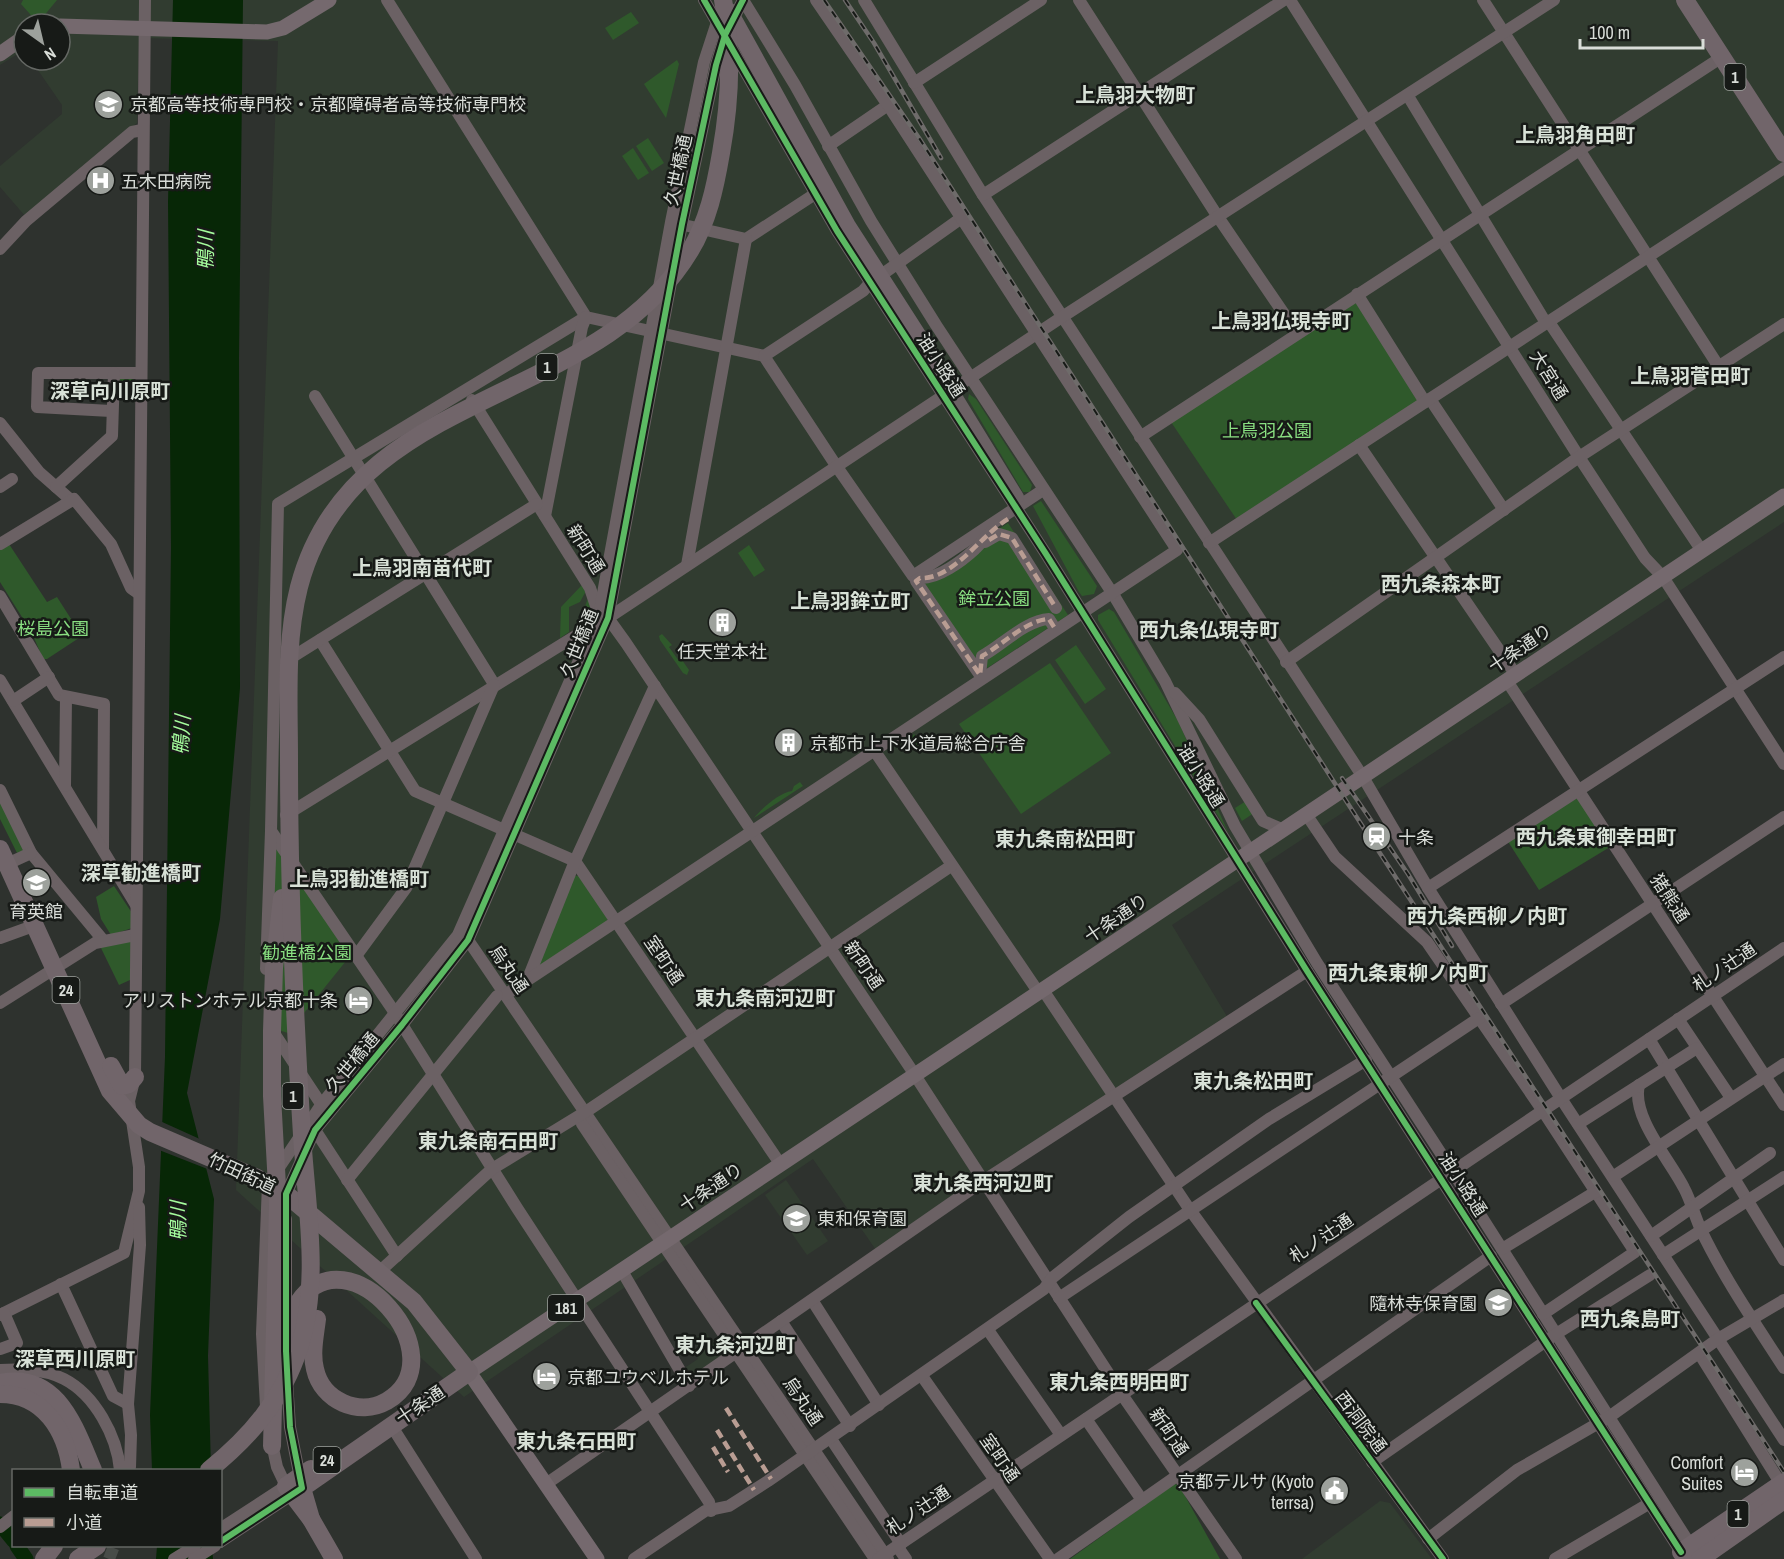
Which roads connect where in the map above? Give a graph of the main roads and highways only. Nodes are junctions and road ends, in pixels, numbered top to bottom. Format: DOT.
graph roads {
  1 [pos="329,0"];
  2 [pos="723,0"];
  3 [pos="1685,0"];
  4 [pos="72,26"];
  5 [pos="1784,153"];
  6 [pos="949,393"];
  7 [pos="1783,498"];
  8 [pos="290,686"];
  9 [pos="4,856"];
  10 [pos="284,861"];
  11 [pos="78,1016"];
  12 [pos="296,1037"];
  13 [pos="135,1077"];
  14 [pos="286,1351"];
  15 [pos="469,1372"];
  16 [pos="0,1383"];
  17 [pos="0,1394"];
  18 [pos="272,1446"];
  19 [pos="71,1469"];
  20 [pos="93,1469"];
  21 [pos="199,1469"];
  22 [pos="210,1469"];
  23 [pos="1783,1488"];
  24 [pos="94,1547"];
  25 [pos="107,1547"];
  26 [pos="1688,1556"];
  27 [pos="78,1559"];
  28 [pos="92,1559"];
  29 [pos="334,1559"];
  30 [pos="597,1559"];
  1 -- 4 [label="main road"];
  2 -- 6 [label="highway"];
  2 -- 8 [label="highway, 1"];
  3 -- 5 [label="highway, 1"];
  7 -- 15 [label="main road, 十条通り / 181"];
  8 -- 10 [label="highway, 1"];
  8 -- 12 [label="highway, 1"];
  9 -- 11 [label="highway, 竹田街道 / 24"];
  10 -- 18 [label="highway"];
  10 -- 21 [label="highway, 1"];
  11 -- 13 [label="highway"];
  11 -- 15 [label="highway, 竹田街道 / 24"];
  12 -- 14 [label="highway"];
  12 -- 22 [label="highway, 1"];
  15 -- 29 [label="highway, 十条通 / 24"];
  15 -- 30 [label="main road, 竹田街道"];
  16 -- 20 [label="highway"];
  17 -- 19 [label="highway"];
  23 -- 26 [label="highway, 1"];
  24 -- 27 [label="highway"];
  25 -- 28 [label="highway"];
}
